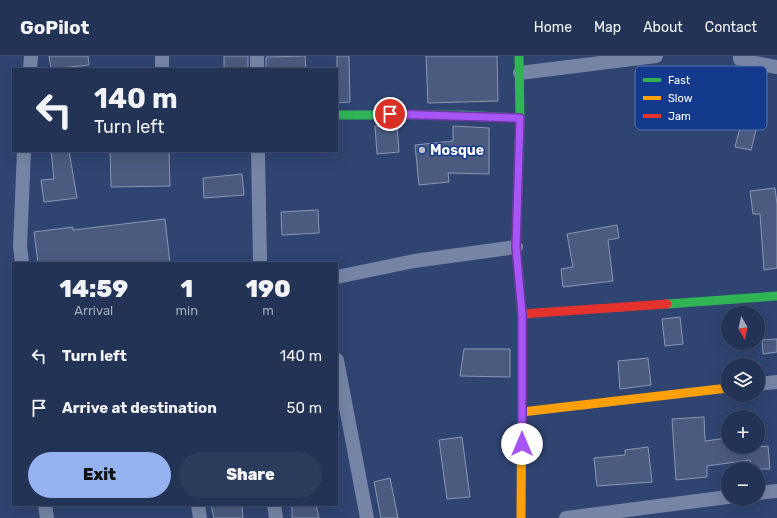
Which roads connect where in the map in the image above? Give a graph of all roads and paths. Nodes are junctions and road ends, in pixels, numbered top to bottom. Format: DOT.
graph roads {
  1 [pos="30,56"];
  2 [pos="162,56"];
  3 [pos="257,56"];
  4 [pos="519,56"];
  5 [pos="656,56"];
  6 [pos="740,56"];
  7 [pos="777,67"];
  8 [pos="30,68"];
  9 [pos="162,68"];
  10 [pos="258,68"];
  11 [pos="520,73"];
  12 [pos="338,115"];
  13 [pos="520,118"];
  14 [pos="24,152"];
  15 [pos="258,152"];
  16 [pos="516,247"];
  17 [pos="22,262"];
  18 [pos="260,262"];
  19 [pos="338,277"];
  20 [pos="777,296"];
  21 [pos="522,314"];
  22 [pos="338,365"];
  23 [pos="777,382"];
  24 [pos="765,383"];
  25 [pos="721,389"];
  26 [pos="522,412"];
  27 [pos="777,491"];
  28 [pos="765,492"];
  29 [pos="721,498"];
  30 [pos="45,506"];
  31 [pos="198,506"];
  32 [pos="274,506"];
  33 [pos="46,518"];
  34 [pos="200,518"];
  35 [pos="276,518"];
  36 [pos="367,518"];
  37 [pos="521,518"];
  38 [pos="566,518"];
  1 -- 8 [label="street"];
  2 -- 9 [label="street"];
  3 -- 10 [label="street"];
  4 -- 11 [label="street"];
  5 -- 11 [label="street"];
  6 -- 7 [label="street"];
  11 -- 13 [label="street"];
  12 -- 13 [label="street"];
  13 -- 16 [label="street"];
  14 -- 17 [label="street"];
  15 -- 18 [label="street"];
  16 -- 19 [label="street"];
  16 -- 21 [label="street"];
  20 -- 21 [label="street"];
  21 -- 26 [label="street"];
  22 -- 36 [label="street"];
  23 -- 24 [label="street"];
  25 -- 26 [label="street"];
  26 -- 37 [label="street"];
  27 -- 28 [label="street"];
  29 -- 38 [label="street"];
  30 -- 33 [label="street"];
  31 -- 34 [label="street"];
  32 -- 35 [label="street"];
}
